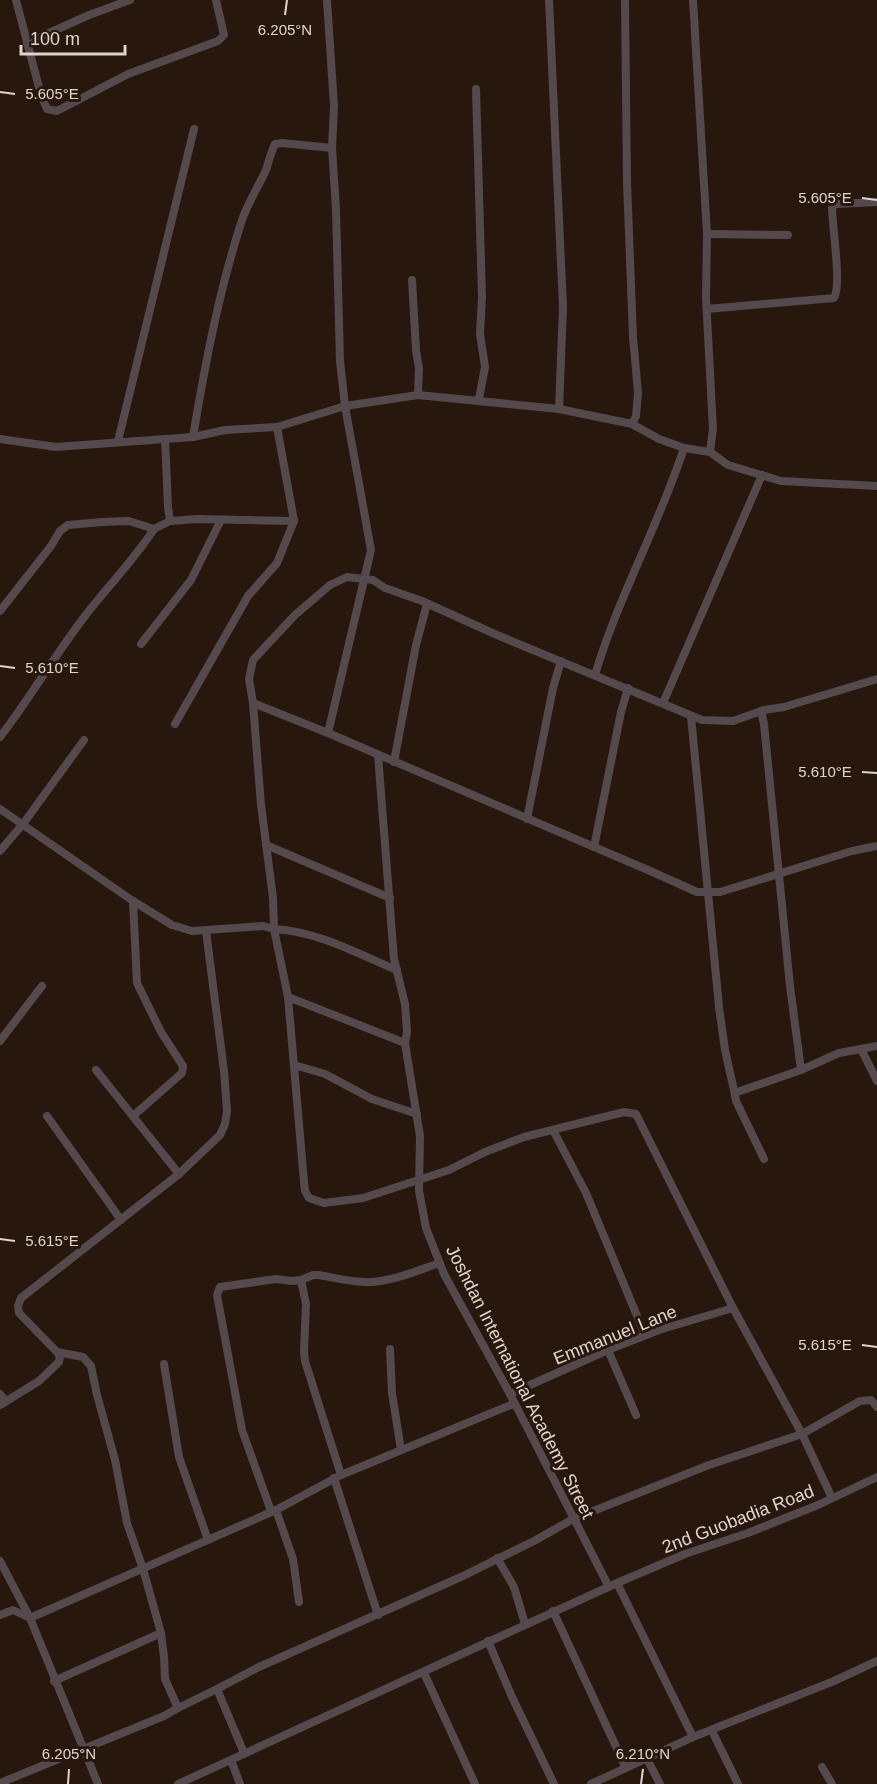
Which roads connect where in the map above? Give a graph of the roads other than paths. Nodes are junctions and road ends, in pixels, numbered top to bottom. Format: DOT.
graph roads {
  1 [pos="16,0"];
  2 [pos="130,0"];
  3 [pos="216,0"];
  4 [pos="327,0"];
  5 [pos="549,0"];
  6 [pos="625,0"];
  7 [pos="693,0"];
  8 [pos="27,43"];
  9 [pos="476,89"];
  10 [pos="194,129"];
  11 [pos="332,147"];
  12 [pos="877,202"];
  13 [pos="706,234"];
  14 [pos="788,235"];
  15 [pos="412,280"];
  16 [pos="707,309"];
  17 [pos="418,394"];
  18 [pos="479,399"];
  19 [pos="345,406"];
  20 [pos="559,409"];
  21 [pos="632,424"];
  22 [pos="278,427"];
  23 [pos="193,437"];
  24 [pos="0,439"];
  25 [pos="165,439"];
  26 [pos="118,441"];
  27 [pos="684,448"];
  28 [pos="710,452"];
  29 [pos="762,475"];
  30 [pos="877,486"];
  31 [pos="221,520"];
  32 [pos="170,521"];
  33 [pos="294,521"];
  34 [pos="154,529"];
  35 [pos="365,580"];
  36 [pos="427,603"];
  37 [pos="0,611"];
  38 [pos="141,644"];
  39 [pos="561,661"];
  40 [pos="595,675"];
  41 [pos="877,679"];
  42 [pos="628,688"];
  43 [pos="253,703"];
  44 [pos="663,704"];
  45 [pos="761,711"];
  46 [pos="691,716"];
  47 [pos="175,724"];
  48 [pos="328,733"];
  49 [pos="0,737"];
  50 [pos="84,740"];
  51 [pos="378,755"];
  52 [pos="394,762"];
  53 [pos="0,809"];
  54 [pos="527,819"];
  55 [pos="23,824"];
  56 [pos="266,845"];
  57 [pos="877,846"];
  58 [pos="594,847"];
  59 [pos="0,851"];
  60 [pos="780,873"];
  61 [pos="708,893"];
  62 [pos="390,898"];
  63 [pos="133,901"];
  64 [pos="274,929"];
  65 [pos="206,931"];
  66 [pos="397,970"];
  67 [pos="42,986"];
  68 [pos="288,997"];
  69 [pos="0,1041"];
  70 [pos="405,1043"];
  71 [pos="877,1046"];
  72 [pos="861,1049"];
  73 [pos="294,1065"];
  74 [pos="96,1070"];
  75 [pos="801,1071"];
  76 [pos="877,1081"];
  77 [pos="735,1095"];
  78 [pos="417,1114"];
  79 [pos="46,1116"];
  80 [pos="134,1116"];
  81 [pos="553,1130"];
  82 [pos="764,1158"];
  83 [pos="179,1174"];
  84 [pos="419,1179"];
  85 [pos="122,1220"];
  86 [pos="440,1263"];
  87 [pos="301,1280"];
  88 [pos="733,1308"];
  89 [pos="645,1335"];
  90 [pos="390,1349"];
  91 [pos="608,1350"];
  92 [pos="57,1352"];
  93 [pos="164,1364"];
  94 [pos="0,1394"];
  95 [pos="510,1394"];
  96 [pos="3,1403"];
  97 [pos="513,1404"];
  98 [pos="877,1407"];
  99 [pos="636,1415"];
  100 [pos="802,1434"];
  101 [pos="401,1450"];
  102 [pos="337,1477"];
  103 [pos="877,1477"];
  104 [pos="832,1498"];
  105 [pos="274,1510"];
  106 [pos="573,1519"];
  107 [pos="208,1540"];
  108 [pos="497,1558"];
  109 [pos="0,1561"];
  110 [pos="143,1569"];
  111 [pos="613,1585"];
  112 [pos="299,1602"];
  113 [pos="553,1611"];
  114 [pos="0,1614"];
  115 [pos="378,1615"];
  116 [pos="30,1618"];
  117 [pos="525,1624"];
  118 [pos="160,1633"];
  119 [pos="488,1641"];
  120 [pos="877,1661"];
  121 [pos="424,1672"];
  122 [pos="54,1682"];
  123 [pos="217,1689"];
  124 [pos="177,1708"];
  125 [pos="712,1731"];
  126 [pos="693,1737"];
  127 [pos="82,1749"];
  128 [pos="244,1753"];
  129 [pos="647,1759"];
  130 [pos="231,1760"];
  131 [pos="822,1767"];
  132 [pos="626,1768"];
  133 [pos="0,1783"];
  134 [pos="98,1784"];
  135 [pos="178,1784"];
  136 [pos="240,1784"];
  137 [pos="475,1784"];
  138 [pos="554,1784"];
  139 [pos="591,1784"];
  140 [pos="660,1784"];
  141 [pos="738,1784"];
  142 [pos="832,1784"];
  1 -- 8 [label="street"];
  2 -- 8 [label="street"];
  3 -- 8 [label="street"];
  4 -- 11 [label="street"];
  5 -- 20 [label="street"];
  6 -- 21 [label="street"];
  7 -- 13 [label="street"];
  9 -- 18 [label="street"];
  10 -- 26 [label="street"];
  11 -- 19 [label="street"];
  11 -- 23 [label="street"];
  12 -- 16 [label="street"];
  13 -- 14 [label="street"];
  13 -- 16 [label="street"];
  15 -- 17 [label="street"];
  16 -- 28 [label="street"];
  17 -- 18 [label="street"];
  17 -- 19 [label="street"];
  18 -- 20 [label="street"];
  19 -- 22 [label="street"];
  19 -- 35 [label="street"];
  20 -- 21 [label="street"];
  21 -- 27 [label="street"];
  22 -- 23 [label="street"];
  22 -- 33 [label="street"];
  23 -- 25 [label="street"];
  24 -- 26 [label="street"];
  25 -- 26 [label="street"];
  25 -- 32 [label="street"];
  27 -- 28 [label="street"];
  27 -- 40 [label="street"];
  28 -- 29 [label="street"];
  29 -- 30 [label="street"];
  29 -- 44 [label="street"];
  31 -- 32 [label="street"];
  31 -- 33 [label="street"];
  31 -- 38 [label="street"];
  32 -- 34 [label="street"];
  33 -- 47 [label="street"];
  34 -- 37 [label="street"];
  34 -- 49 [label="street"];
  35 -- 36 [label="street"];
  35 -- 43 [label="street"];
  35 -- 48 [label="street"];
  36 -- 39 [label="street"];
  36 -- 52 [label="street"];
  39 -- 40 [label="street"];
  39 -- 54 [label="street"];
  40 -- 42 [label="street"];
  41 -- 45 [label="street"];
  42 -- 44 [label="street"];
  42 -- 58 [label="street"];
  43 -- 48 [label="street"];
  43 -- 56 [label="street"];
  44 -- 46 [label="street"];
  45 -- 46 [label="street"];
  45 -- 60 [label="street"];
  46 -- 61 [label="street"];
  48 -- 51 [label="street"];
  50 -- 55 [label="street"];
  51 -- 52 [label="street"];
  51 -- 62 [label="street, Joshdan International Academy Street"];
  52 -- 54 [label="street"];
  53 -- 55 [label="street"];
  54 -- 58 [label="street"];
  55 -- 59 [label="street"];
  55 -- 63 [label="street"];
  56 -- 62 [label="street"];
  56 -- 64 [label="street"];
  57 -- 60 [label="street"];
  58 -- 61 [label="street"];
  60 -- 61 [label="street"];
  60 -- 75 [label="street"];
  61 -- 77 [label="street"];
  62 -- 66 [label="street, Joshdan International Academy Street"];
  63 -- 65 [label="street"];
  63 -- 80 [label="street"];
  64 -- 65 [label="street"];
  64 -- 66 [label="street"];
  64 -- 68 [label="street"];
  65 -- 83 [label="street"];
  66 -- 70 [label="street, Joshdan International Academy Street"];
  67 -- 69 [label="street"];
  68 -- 70 [label="street"];
  68 -- 73 [label="street"];
  70 -- 78 [label="street, Joshdan International Academy Street"];
  71 -- 72 [label="street"];
  72 -- 75 [label="street"];
  72 -- 76 [label="street"];
  73 -- 78 [label="street"];
  73 -- 84 [label="street"];
  74 -- 80 [label="street"];
  75 -- 77 [label="street"];
  77 -- 82 [label="street"];
  78 -- 84 [label="street, Joshdan International Academy Street"];
  79 -- 85 [label="street"];
  80 -- 83 [label="street"];
  81 -- 84 [label="street"];
  81 -- 88 [label="street"];
  81 -- 89 [label="street"];
  83 -- 85 [label="street"];
  84 -- 86 [label="street, Joshdan International Academy Street"];
  85 -- 92 [label="street"];
  86 -- 87 [label="street"];
  86 -- 95 [label="street, Joshdan International Academy Street"];
  87 -- 102 [label="street"];
  87 -- 105 [label="street"];
  88 -- 89 [label="street, Emmanuel Lane"];
  88 -- 100 [label="street"];
  89 -- 91 [label="street, Emmanuel Lane"];
  90 -- 101 [label="street"];
  91 -- 95 [label="street, Emmanuel Lane"];
  91 -- 99 [label="street"];
  92 -- 96 [label="street"];
  92 -- 110 [label="street"];
  93 -- 107 [label="street"];
  94 -- 96 [label="street"];
  95 -- 97 [label="street, Joshdan International Academy Street"];
  97 -- 101 [label="street"];
  97 -- 106 [label="street, Joshdan International Academy Street"];
  98 -- 100 [label="street"];
  100 -- 104 [label="street"];
  100 -- 106 [label="street"];
  101 -- 102 [label="street"];
  102 -- 105 [label="street"];
  102 -- 115 [label="street"];
  103 -- 104 [label="street, 2nd Guobadia Road"];
  104 -- 111 [label="street, 2nd Guobadia Road"];
  105 -- 107 [label="street"];
  105 -- 112 [label="street"];
  106 -- 108 [label="street"];
  106 -- 111 [label="street, Joshdan International Academy Street"];
  107 -- 110 [label="street"];
  108 -- 115 [label="street"];
  108 -- 117 [label="street"];
  109 -- 116 [label="street"];
  110 -- 116 [label="street"];
  110 -- 118 [label="street"];
  111 -- 113 [label="street, 2nd Guobadia Road"];
  111 -- 126 [label="street, Joshdan International Academy Street"];
  113 -- 117 [label="street, 2nd Guobadia Road"];
  113 -- 132 [label="street"];
  114 -- 116 [label="street"];
  115 -- 123 [label="street"];
  116 -- 122 [label="street"];
  117 -- 119 [label="street, 2nd Guobadia Road"];
  118 -- 122 [label="street"];
  118 -- 124 [label="street"];
  119 -- 121 [label="street, 2nd Guobadia Road"];
  119 -- 138 [label="street"];
  120 -- 125 [label="street"];
  121 -- 128 [label="street, 2nd Guobadia Road"];
  121 -- 137 [label="street"];
  122 -- 127 [label="street"];
  123 -- 124 [label="street"];
  123 -- 128 [label="street"];
  124 -- 127 [label="street"];
  125 -- 126 [label="street"];
  125 -- 141 [label="street"];
  126 -- 129 [label="street"];
  127 -- 133 [label="street"];
  127 -- 134 [label="street"];
  128 -- 130 [label="street, 2nd Guobadia Road"];
  129 -- 132 [label="street"];
  129 -- 140 [label="street"];
  130 -- 135 [label="street, 2nd Guobadia Road"];
  130 -- 136 [label="street"];
  131 -- 142 [label="street"];
  132 -- 139 [label="street"];
}
